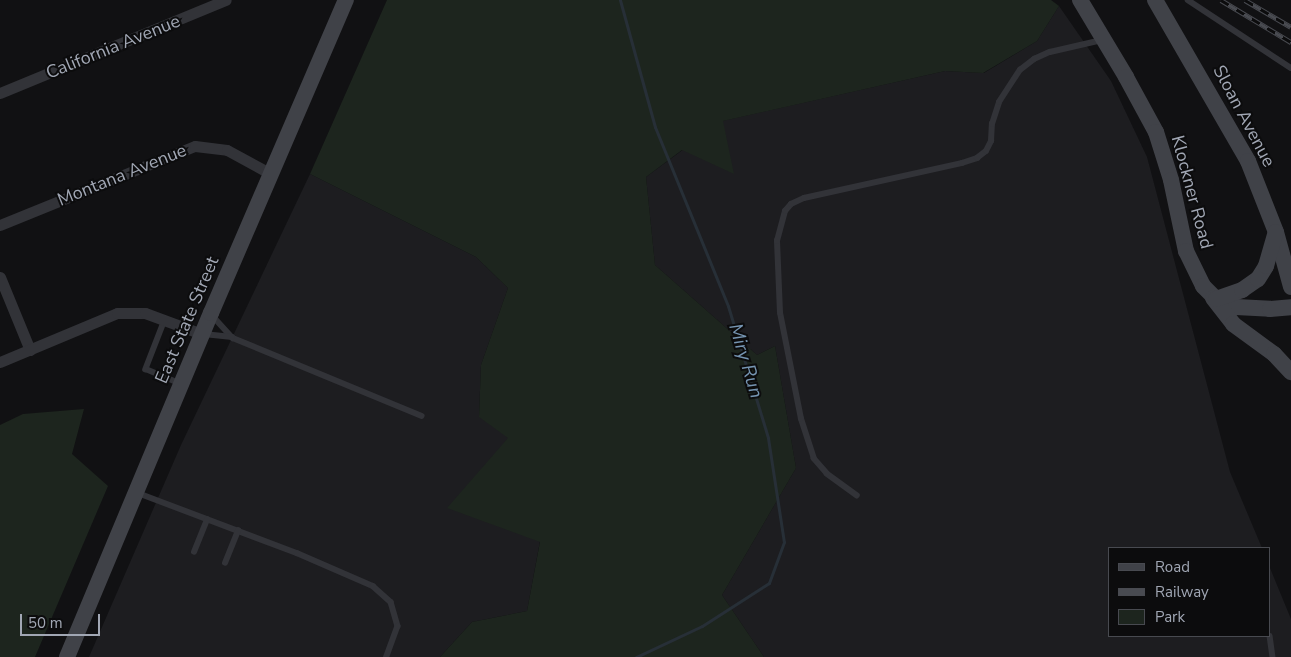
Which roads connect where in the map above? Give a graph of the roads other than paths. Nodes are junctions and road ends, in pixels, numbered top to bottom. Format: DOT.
graph roads {
  1 [pos="226,0"];
  2 [pos="1080,0"];
  3 [pos="1155,0"];
  4 [pos="1188,0"];
  5 [pos="343,1"];
  6 [pos="1104,39"];
  7 [pos="1291,68"];
  8 [pos="0,93"];
  9 [pos="271,174"];
  10 [pos="0,225"];
  11 [pos="1276,232"];
  12 [pos="0,277"];
  13 [pos="1291,287"];
  14 [pos="1213,296"];
  15 [pos="1291,306"];
  16 [pos="211,313"];
  17 [pos="166,320"];
  18 [pos="202,334"];
  19 [pos="232,338"];
  20 [pos="30,350"];
  21 [pos="0,362"];
  22 [pos="1291,372"];
  23 [pos="181,384"];
  24 [pos="422,416"];
  25 [pos="136,493"];
  26 [pos="856,496"];
  27 [pos="207,519"];
  28 [pos="238,530"];
  29 [pos="194,552"];
  30 [pos="225,563"];
  31 [pos="1270,637"];
  32 [pos="67,657"];
  33 [pos="387,657"];
  34 [pos="1273,657"];
  1 -- 8 [label="street, California Avenue"];
  2 -- 6 [label="main road, Klockner Road"];
  3 -- 11 [label="main road, Sloan Avenue"];
  4 -- 7 [label="lane"];
  5 -- 9 [label="main road, East State Street"];
  6 -- 14 [label="main road, Klockner Road"];
  6 -- 26 [label="lane"];
  9 -- 10 [label="street, Montana Avenue"];
  9 -- 16 [label="main road, East State Street"];
  11 -- 13 [label="main road, Sloan Avenue"];
  11 -- 14 [label="main road"];
  12 -- 20 [label="street"];
  14 -- 15 [label="main road"];
  14 -- 22 [label="main road, Klockner Road"];
  16 -- 18 [label="main road, East State Street"];
  16 -- 19 [label="lane"];
  17 -- 18 [label="street"];
  17 -- 20 [label="street"];
  17 -- 23 [label="lane"];
  18 -- 19 [label="lane"];
  18 -- 23 [label="main road, East State Street"];
  19 -- 24 [label="lane"];
  20 -- 21 [label="street"];
  23 -- 25 [label="main road, East State Street"];
  25 -- 27 [label="lane"];
  25 -- 32 [label="main road, East State Street"];
  27 -- 28 [label="lane"];
  27 -- 29 [label="lane"];
  28 -- 30 [label="lane"];
  28 -- 33 [label="lane"];
  31 -- 34 [label="lane"];
}
